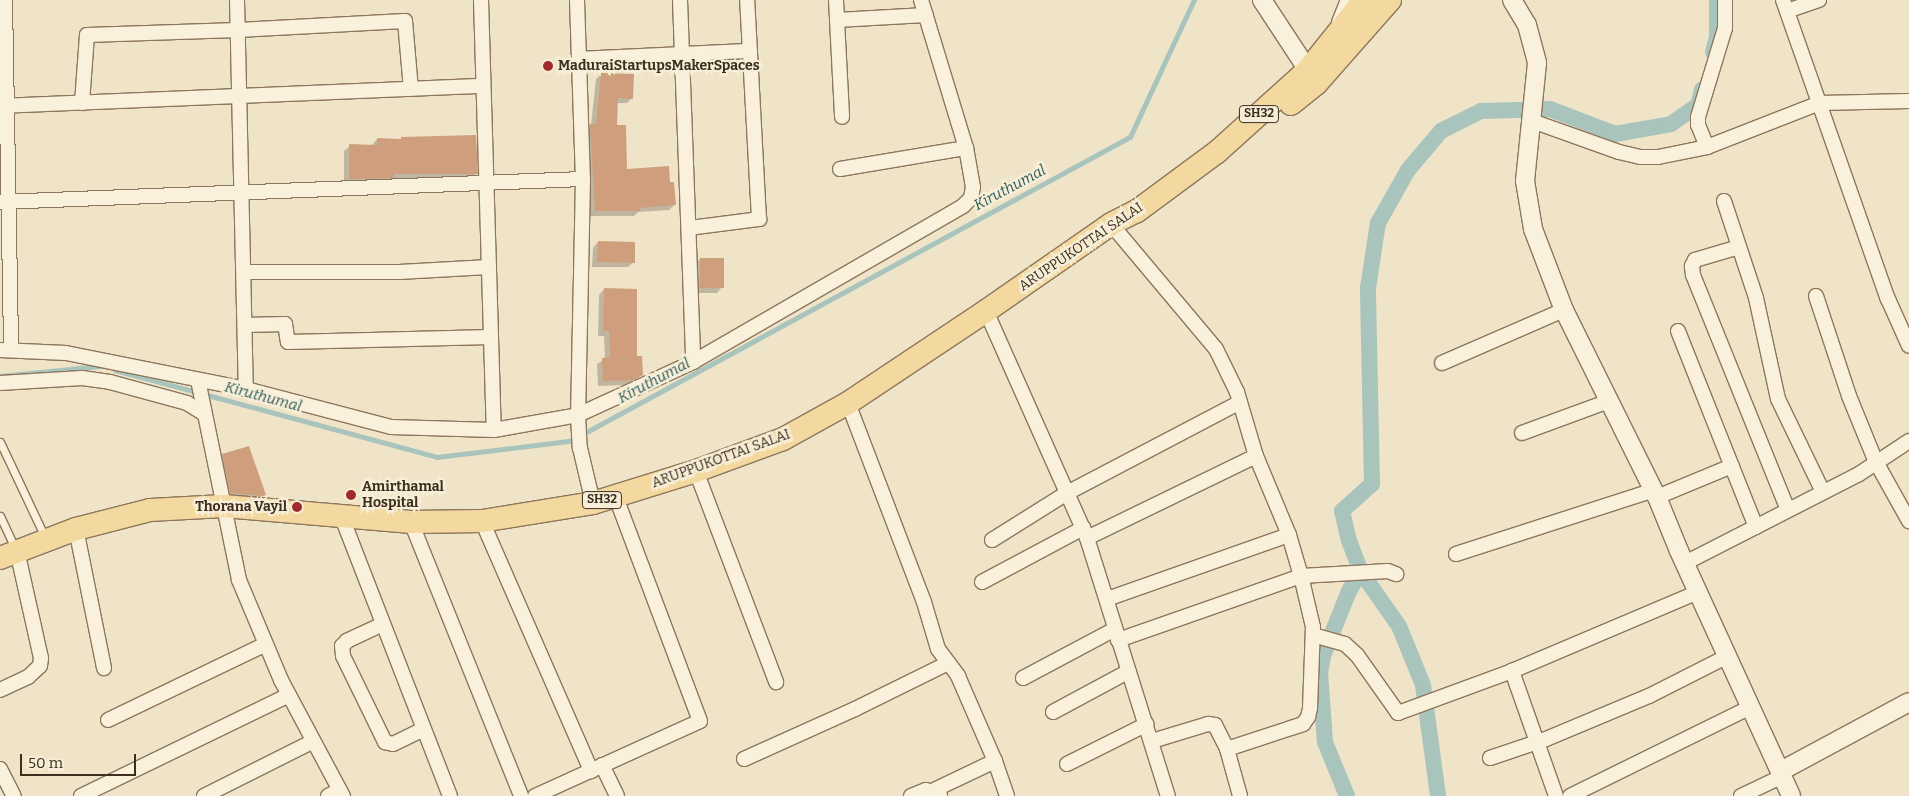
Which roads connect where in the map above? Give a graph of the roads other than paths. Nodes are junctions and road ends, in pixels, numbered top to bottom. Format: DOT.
graph roads {
  1 [pos="5,0"];
  2 [pos="237,0"];
  3 [pos="481,0"];
  4 [pos="577,0"];
  5 [pos="680,0"];
  6 [pos="747,0"];
  7 [pos="836,0"];
  8 [pos="1262,0"];
  9 [pos="1348,0"];
  10 [pos="1364,0"];
  11 [pos="1390,0"];
  12 [pos="1512,0"];
  13 [pos="1725,0"];
  14 [pos="1819,0"];
  15 [pos="924,4"];
  16 [pos="1785,6"];
  17 [pos="837,20"];
  18 [pos="238,30"];
  19 [pos="1336,32"];
  20 [pos="750,51"];
  21 [pos="683,55"];
  22 [pos="579,59"];
  23 [pos="1308,70"];
  24 [pos="483,86"];
  25 [pos="411,89"];
  26 [pos="240,96"];
  27 [pos="1909,101"];
  28 [pos="82,103"];
  29 [pos="1820,103"];
  30 [pos="3,106"];
  31 [pos="842,117"];
  32 [pos="1532,121"];
  33 [pos="1707,147"];
  34 [pos="966,148"];
  35 [pos="840,168"];
  36 [pos="582,179"];
  37 [pos="486,183"];
  38 [pos="242,192"];
  39 [pos="1724,201"];
  40 [pos="4,202"];
  41 [pos="1137,210"];
  42 [pos="1111,224"];
  43 [pos="688,228"];
  44 [pos="1739,246"];
  45 [pos="489,267"];
  46 [pos="244,272"];
  47 [pos="1816,296"];
  48 [pos="1564,310"];
  49 [pos="986,311"];
  50 [pos="245,325"];
  51 [pos="1678,331"];
  52 [pos="491,338"];
  53 [pos="1909,346"];
  54 [pos="6,350"];
  55 [pos="693,362"];
  56 [pos="1442,363"];
  57 [pos="198,383"];
  58 [pos="0,384"];
  59 [pos="246,389"];
  60 [pos="1609,401"];
  61 [pos="1240,402"];
  62 [pos="848,403"];
  63 [pos="202,407"];
  64 [pos="579,421"];
  65 [pos="494,430"];
  66 [pos="1522,432"];
  67 [pos="1909,441"];
  68 [pos="0,442"];
  69 [pos="1256,456"];
  70 [pos="1876,462"];
  71 [pos="1732,466"];
  72 [pos="696,471"];
  73 [pos="1823,492"];
  74 [pos="1067,493"];
  75 [pos="1655,493"];
  76 [pos="615,495"];
  77 [pos="593,503"];
  78 [pos="224,506"];
  79 [pos="1788,510"];
  80 [pos="341,515"];
  81 [pos="0,516"];
  82 [pos="482,521"];
  83 [pos="1909,521"];
  84 [pos="412,522"];
  85 [pos="1756,527"];
  86 [pos="76,529"];
  87 [pos="1085,533"];
  88 [pos="1288,535"];
  89 [pos="46,540"];
  90 [pos="992,540"];
  91 [pos="1456,554"];
  92 [pos="9,555"];
  93 [pos="1685,563"];
  94 [pos="1396,574"];
  95 [pos="1301,576"];
  96 [pos="982,582"];
  97 [pos="1698,592"];
  98 [pos="1107,599"];
  99 [pos="383,624"];
  100 [pos="1117,634"];
  101 [pos="1319,636"];
  102 [pos="266,644"];
  103 [pos="1728,656"];
  104 [pos="948,663"];
  105 [pos="104,668"];
  106 [pos="1129,671"];
  107 [pos="1512,671"];
  108 [pos="1024,678"];
  109 [pos="776,682"];
  110 [pos="0,690"];
  111 [pos="289,695"];
  112 [pos="1909,702"];
  113 [pos="1751,707"];
  114 [pos="1053,712"];
  115 [pos="108,720"];
  116 [pos="1147,724"];
  117 [pos="424,729"];
  118 [pos="1152,741"];
  119 [pos="312,742"];
  120 [pos="1536,742"];
  121 [pos="1227,749"];
  122 [pos="1490,758"];
  123 [pos="744,759"];
  124 [pos="995,761"];
  125 [pos="1067,764"];
  126 [pos="596,768"];
  127 [pos="0,769"];
  128 [pos="1782,774"];
  129 [pos="937,793"];
  130 [pos="337,794"];
  131 [pos="14,796"];
  132 [pos="81,796"];
  133 [pos="204,796"];
  134 [pos="450,796"];
  135 [pos="521,796"];
  136 [pos="536,796"];
  137 [pos="616,796"];
  138 [pos="911,796"];
  139 [pos="1007,796"];
  140 [pos="1168,796"];
  141 [pos="1240,796"];
  142 [pos="1556,796"];
  143 [pos="1570,796"];
  144 [pos="1741,796"];
  145 [pos="1791,796"];
  1 -- 30 [label="street"];
  2 -- 18 [label="street"];
  3 -- 24 [label="street"];
  4 -- 22 [label="street"];
  5 -- 21 [label="street"];
  6 -- 20 [label="street"];
  7 -- 17 [label="street"];
  8 -- 23 [label="street"];
  9 -- 19 [label="street"];
  10 -- 19 [label="main road, ARUPPUKOTTAI SALAI / SH32"];
  11 -- 41 [label="main road"];
  12 -- 32 [label="street"];
  13 -- 33 [label="street"];
  14 -- 16 [label="street"];
  15 -- 17 [label="street"];
  15 -- 34 [label="street"];
  16 -- 29 [label="street"];
  17 -- 31 [label="street"];
  18 -- 25 [label="street"];
  18 -- 26 [label="street"];
  18 -- 28 [label="street"];
  19 -- 23 [label="main road, ARUPPUKOTTAI SALAI / SH32"];
  20 -- 21 [label="street"];
  20 -- 43 [label="street"];
  21 -- 22 [label="street"];
  21 -- 43 [label="street"];
  22 -- 36 [label="street"];
  23 -- 41 [label="main road, ARUPPUKOTTAI SALAI / SH32"];
  24 -- 25 [label="street"];
  24 -- 37 [label="street"];
  25 -- 26 [label="street"];
  26 -- 28 [label="street"];
  26 -- 38 [label="street"];
  27 -- 29 [label="street"];
  28 -- 30 [label="street"];
  29 -- 33 [label="street"];
  29 -- 53 [label="street"];
  30 -- 40 [label="street"];
  32 -- 33 [label="street"];
  32 -- 48 [label="street"];
  34 -- 35 [label="street"];
  34 -- 55 [label="street"];
  36 -- 37 [label="street"];
  36 -- 64 [label="street"];
  37 -- 38 [label="street"];
  37 -- 45 [label="street"];
  38 -- 40 [label="street"];
  38 -- 46 [label="street"];
  39 -- 44 [label="street"];
  40 -- 54 [label="street"];
  41 -- 42 [label="main road, ARUPPUKOTTAI SALAI / SH32"];
  42 -- 49 [label="main road, ARUPPUKOTTAI SALAI / SH32"];
  42 -- 61 [label="street"];
  43 -- 55 [label="street"];
  44 -- 73 [label="street"];
  44 -- 79 [label="street"];
  45 -- 46 [label="street"];
  45 -- 52 [label="street"];
  46 -- 50 [label="street"];
  47 -- 70 [label="street"];
  48 -- 56 [label="street"];
  48 -- 60 [label="street"];
  49 -- 62 [label="main road, ARUPPUKOTTAI SALAI / SH32"];
  49 -- 74 [label="street"];
  50 -- 52 [label="street"];
  50 -- 59 [label="street"];
  51 -- 71 [label="street"];
  52 -- 65 [label="street"];
  54 -- 57 [label="street"];
  55 -- 64 [label="street"];
  57 -- 59 [label="street"];
  57 -- 63 [label="street"];
  58 -- 63 [label="street"];
  59 -- 65 [label="street"];
  60 -- 66 [label="street"];
  60 -- 75 [label="street"];
  61 -- 69 [label="street"];
  61 -- 74 [label="street"];
  62 -- 72 [label="main road, ARUPPUKOTTAI SALAI / SH32"];
  62 -- 104 [label="street"];
  63 -- 78 [label="street"];
  64 -- 65 [label="street"];
  64 -- 77 [label="street"];
  67 -- 70 [label="street"];
  68 -- 89 [label="lane"];
  69 -- 87 [label="street"];
  69 -- 88 [label="street"];
  70 -- 73 [label="street"];
  70 -- 83 [label="street"];
  71 -- 75 [label="street"];
  71 -- 85 [label="street"];
  72 -- 76 [label="main road, ARUPPUKOTTAI SALAI / SH32"];
  72 -- 109 [label="street"];
  73 -- 79 [label="street"];
  74 -- 87 [label="street"];
  74 -- 90 [label="street"];
  75 -- 91 [label="street"];
  75 -- 93 [label="street"];
  76 -- 77 [label="main road, ARUPPUKOTTAI SALAI / SH32"];
  76 -- 126 [label="street"];
  77 -- 82 [label="main road, ARUPPUKOTTAI SALAI / SH32"];
  78 -- 80 [label="main road, ARUPPUKOTTAI SALAI / SH32"];
  78 -- 86 [label="main road, ARUPPUKOTTAI SALAI / SH32"];
  78 -- 102 [label="street"];
  79 -- 85 [label="street"];
  80 -- 84 [label="main road, ARUPPUKOTTAI SALAI / SH32"];
  80 -- 99 [label="street"];
  81 -- 92 [label="lane"];
  82 -- 84 [label="main road, ARUPPUKOTTAI SALAI / SH32"];
  82 -- 126 [label="street"];
  84 -- 135 [label="street"];
  85 -- 93 [label="street"];
  86 -- 89 [label="main road, ARUPPUKOTTAI SALAI / SH32"];
  86 -- 105 [label="street"];
  87 -- 96 [label="street"];
  87 -- 98 [label="street"];
  88 -- 95 [label="street"];
  88 -- 98 [label="street"];
  89 -- 92 [label="main road, ARUPPUKOTTAI SALAI / SH32"];
  92 -- 110 [label="street"];
  93 -- 97 [label="street"];
  94 -- 95 [label="street"];
  95 -- 100 [label="street"];
  95 -- 101 [label="street"];
  97 -- 103 [label="street"];
  97 -- 107 [label="street"];
  98 -- 100 [label="street"];
  99 -- 117 [label="street"];
  99 -- 117 [label="street"];
  100 -- 106 [label="street"];
  100 -- 108 [label="street"];
  101 -- 107 [label="street"];
  101 -- 121 [label="street"];
  102 -- 111 [label="street"];
  102 -- 115 [label="street"];
  103 -- 113 [label="street"];
  103 -- 120 [label="street"];
  104 -- 123 [label="street"];
  104 -- 124 [label="street"];
  106 -- 114 [label="street"];
  106 -- 116 [label="street"];
  107 -- 120 [label="street"];
  111 -- 119 [label="street"];
  111 -- 132 [label="street"];
  112 -- 128 [label="street"];
  113 -- 128 [label="street"];
  113 -- 143 [label="street"];
  116 -- 118 [label="street"];
  116 -- 125 [label="street"];
  117 -- 134 [label="street"];
  118 -- 121 [label="street"];
  118 -- 140 [label="street"];
  119 -- 130 [label="street"];
  119 -- 133 [label="street"];
  120 -- 122 [label="street"];
  120 -- 142 [label="street"];
  121 -- 141 [label="street"];
  124 -- 129 [label="street"];
  124 -- 139 [label="street"];
  126 -- 136 [label="street"];
  126 -- 137 [label="street"];
  127 -- 131 [label="street"];
  128 -- 144 [label="street"];
  128 -- 145 [label="street"];
  129 -- 138 [label="street"];
}
